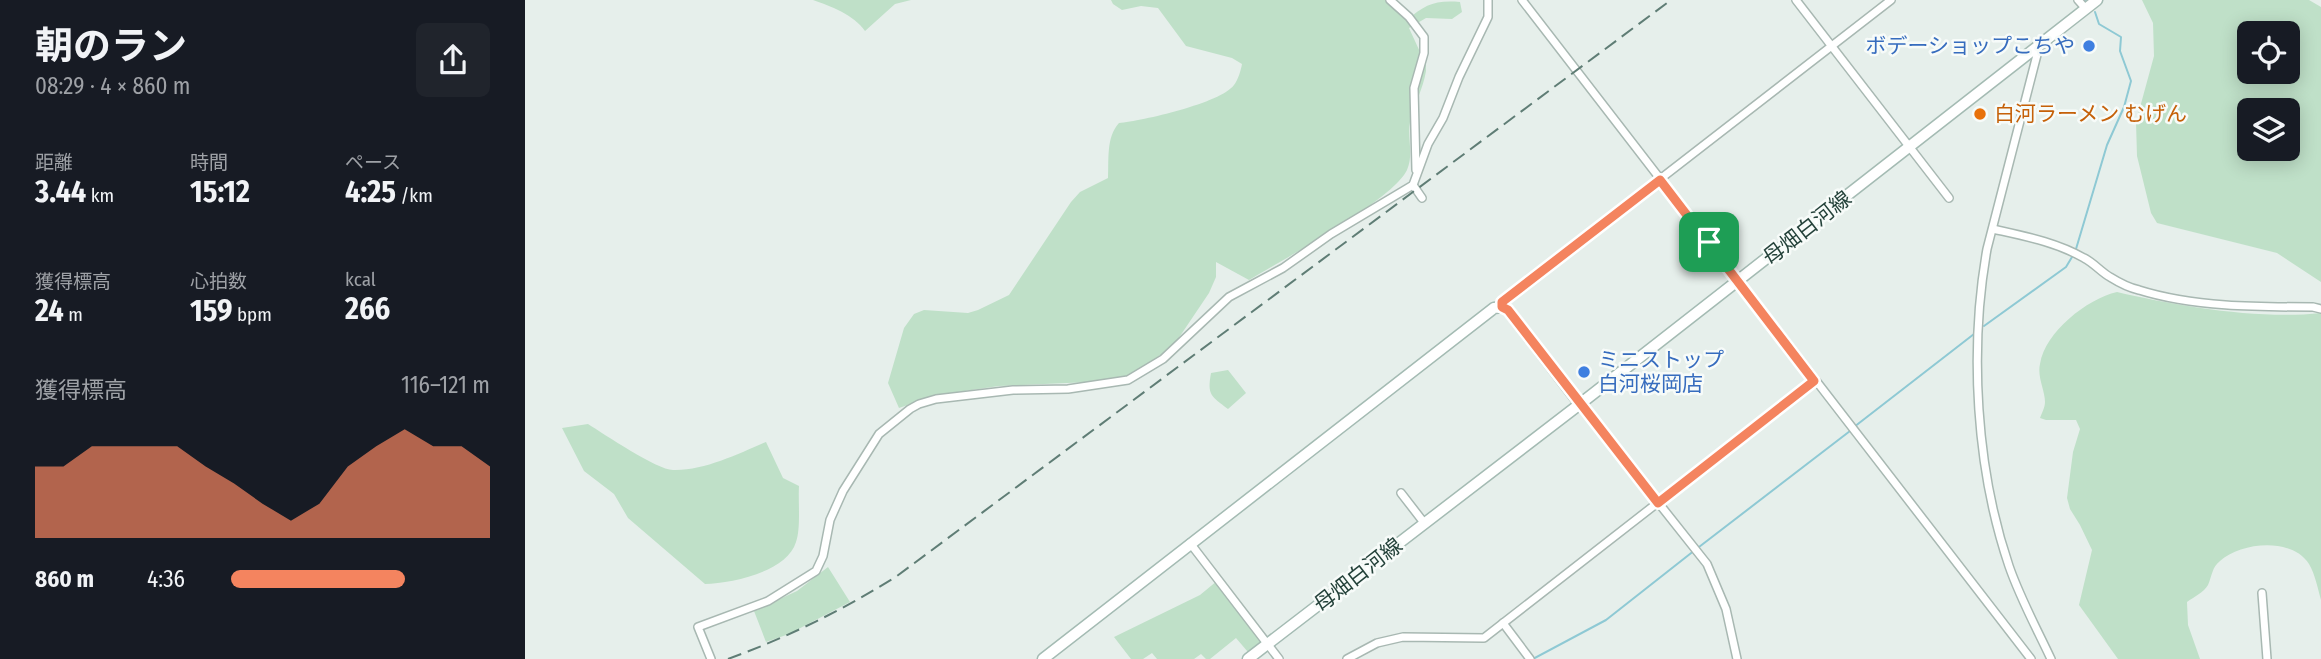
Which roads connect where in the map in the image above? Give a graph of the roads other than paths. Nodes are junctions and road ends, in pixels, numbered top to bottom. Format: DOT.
graph roads {
  1 [pos="1389,0"];
  2 [pos="1488,0"];
  3 [pos="1522,0"];
  4 [pos="1796,0"];
  5 [pos="1891,0"];
  6 [pos="2078,0"];
  7 [pos="2098,0"];
  8 [pos="2086,9"];
  9 [pos="1832,46"];
  10 [pos="2039,47"];
  11 [pos="1910,147"];
  12 [pos="1416,173"];
  13 [pos="1660,180"];
  14 [pos="1413,185"];
  15 [pos="1422,198"];
  16 [pos="1949,198"];
  17 [pos="1993,229"];
  18 [pos="1738,281"];
  19 [pos="1502,307"];
  20 [pos="2321,309"];
  21 [pos="1814,381"];
  22 [pos="1580,404"];
  23 [pos="1401,493"];
  24 [pos="1658,503"];
  25 [pos="1425,524"];
  26 [pos="1191,544"];
  27 [pos="2262,593"];
  28 [pos="1503,623"];
  29 [pos="1267,644"];
  30 [pos="711,659"];
  31 [pos="1043,659"];
  32 [pos="1248,659"];
  33 [pos="1279,659"];
  34 [pos="1347,659"];
  35 [pos="1530,659"];
  36 [pos="1737,659"];
  37 [pos="2031,659"];
  38 [pos="2051,659"];
  39 [pos="2267,659"];
  1 -- 12 [label="street"];
  2 -- 12 [label="street"];
  3 -- 13 [label="street"];
  4 -- 9 [label="street"];
  5 -- 9 [label="street"];
  6 -- 8 [label="street"];
  7 -- 8 [label="main road, 母畑白河線"];
  8 -- 10 [label="main road, 母畑白河線"];
  9 -- 11 [label="street"];
  9 -- 13 [label="street"];
  10 -- 11 [label="main road, 母畑白河線"];
  10 -- 17 [label="street"];
  11 -- 16 [label="street"];
  11 -- 18 [label="main road, 母畑白河線"];
  12 -- 14 [label="street"];
  13 -- 18 [label="street"];
  13 -- 19 [label="street"];
  14 -- 15 [label="street"];
  14 -- 30 [label="street"];
  17 -- 20 [label="street"];
  17 -- 38 [label="street"];
  18 -- 21 [label="street"];
  18 -- 22 [label="main road, 母畑白河線"];
  19 -- 22 [label="main road"];
  19 -- 26 [label="main road"];
  21 -- 24 [label="street"];
  21 -- 37 [label="street"];
  22 -- 24 [label="street"];
  22 -- 25 [label="main road, 母畑白河線"];
  23 -- 25 [label="street"];
  24 -- 28 [label="street"];
  24 -- 36 [label="street"];
  25 -- 29 [label="main road, 母畑白河線"];
  26 -- 29 [label="street"];
  26 -- 31 [label="main road"];
  27 -- 39 [label="street"];
  28 -- 34 [label="street"];
  28 -- 35 [label="street"];
  29 -- 32 [label="main road, 母畑白河線"];
  29 -- 33 [label="street"];
}
